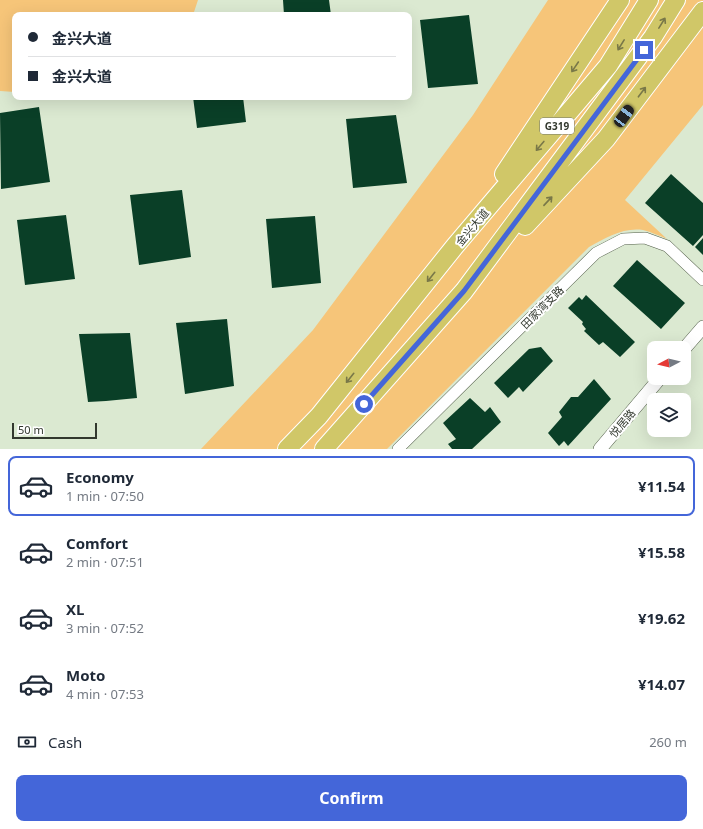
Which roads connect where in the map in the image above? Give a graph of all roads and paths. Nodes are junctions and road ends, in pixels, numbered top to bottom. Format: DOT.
graph roads {
  1 [pos="620,0"];
  2 [pos="649,0"];
  3 [pos="676,0"];
  4 [pos="703,11"];
  5 [pos="455,246"];
  6 [pos="703,280"];
  7 [pos="464,291"];
  8 [pos="703,327"];
  9 [pos="691,341"];
  10 [pos="654,385"];
  11 [pos="287,449"];
  12 [pos="324,449"];
  13 [pos="398,449"];
  14 [pos="600,449"];
  1 -- 5 [label="highway, one-way"];
  2 -- 5 [label="highway, 金兴大道 / G319, one-way"];
  7 -- 3 [label="highway, G319, one-way"];
  7 -- 4 [label="highway, one-way"];
  5 -- 11 [label="highway, 金兴大道 / G319, one-way"];
  6 -- 13 [label="street, 田家湾支路"];
  7 -- 12 [label="highway, G319"];
  8 -- 9 [label="street"];
  10 -- 14 [label="street, 悦居路"];
}
